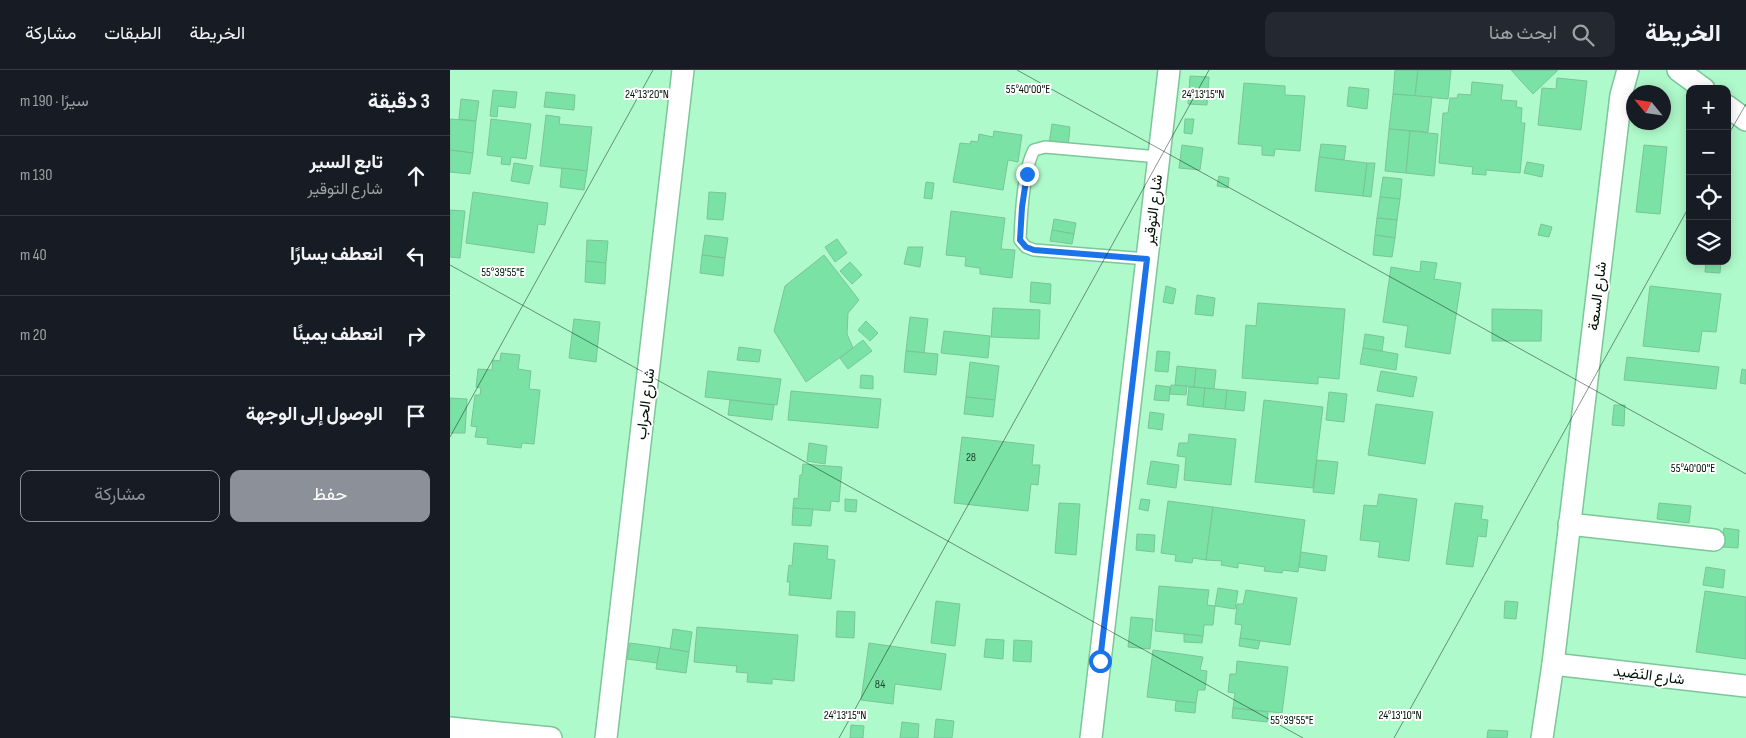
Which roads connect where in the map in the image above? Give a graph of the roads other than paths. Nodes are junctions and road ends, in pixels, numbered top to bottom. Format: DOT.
graph roads {
  1 [pos="683,70"];
  2 [pos="1169,70"];
  3 [pos="1628,70"];
  4 [pos="1678,70"];
  5 [pos="1699,85"];
  6 [pos="1731,109"];
  7 [pos="1746,120"];
  8 [pos="1159,157"];
  9 [pos="1147,259"];
  10 [pos="1569,524"];
  11 [pos="1714,540"];
  12 [pos="1552,664"];
  13 [pos="1746,686"];
  14 [pos="450,728"];
  15 [pos="551,738"];
  16 [pos="606,738"];
  17 [pos="1091,738"];
  18 [pos="1542,738"];
  1 -- 16 [label="street, شارع الحراب"];
  2 -- 8 [label="street, شارع التوقير"];
  3 -- 10 [label="street, شارع السعة"];
  4 -- 5 [label="street"];
  6 -- 7 [label="street"];
  8 -- 9 [label="street, شارع التوقير"];
  8 -- 9 [label="lane"];
  9 -- 17 [label="street, شارع التوقير"];
  10 -- 11 [label="street"];
  10 -- 12 [label="street, شارع السعة"];
  12 -- 13 [label="street, شارع النَضِيد"];
  12 -- 18 [label="street, شارع السعة"];
  14 -- 15 [label="street"];
}
